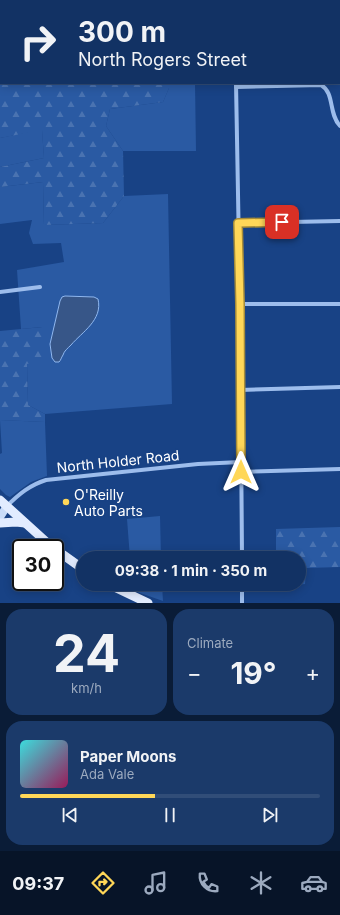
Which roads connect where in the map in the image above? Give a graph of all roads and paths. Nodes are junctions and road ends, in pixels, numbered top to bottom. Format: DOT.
graph roads {
  1 [pos="236,85"];
  2 [pos="340,126"];
  3 [pos="340,221"];
  4 [pos="238,223"];
  5 [pos="40,287"];
  6 [pos="0,292"];
  7 [pos="240,304"];
  8 [pos="340,304"];
  9 [pos="340,387"];
  10 [pos="240,390"];
  11 [pos="241,462"];
  12 [pos="340,469"];
  13 [pos="241,472"];
  14 [pos="2,506"];
  15 [pos="0,517"];
  16 [pos="0,523"];
  17 [pos="26,523"];
  18 [pos="43,539"];
  19 [pos="242,551"];
  20 [pos="64,556"];
  21 [pos="76,564"];
  22 [pos="123,591"];
  23 [pos="242,591"];
  24 [pos="148,603"];
  25 [pos="242,603"];
  1 -- 2 [label="street"];
  1 -- 4 [label="street"];
  3 -- 4 [label="street"];
  4 -- 7 [label="street"];
  5 -- 6 [label="street"];
  7 -- 8 [label="street"];
  7 -- 10 [label="street"];
  9 -- 10 [label="street"];
  10 -- 11 [label="street"];
  11 -- 13 [label="street"];
  11 -- 14 [label="street, North Holder Road"];
  12 -- 13 [label="street"];
  13 -- 19 [label="street"];
  14 -- 15 [label="main road"];
  14 -- 17 [label="main road"];
  16 -- 17 [label="main road"];
  17 -- 18 [label="main road"];
  20 -- 21 [label="main road"];
  22 -- 24 [label="main road"];
  23 -- 25 [label="street"];
}
